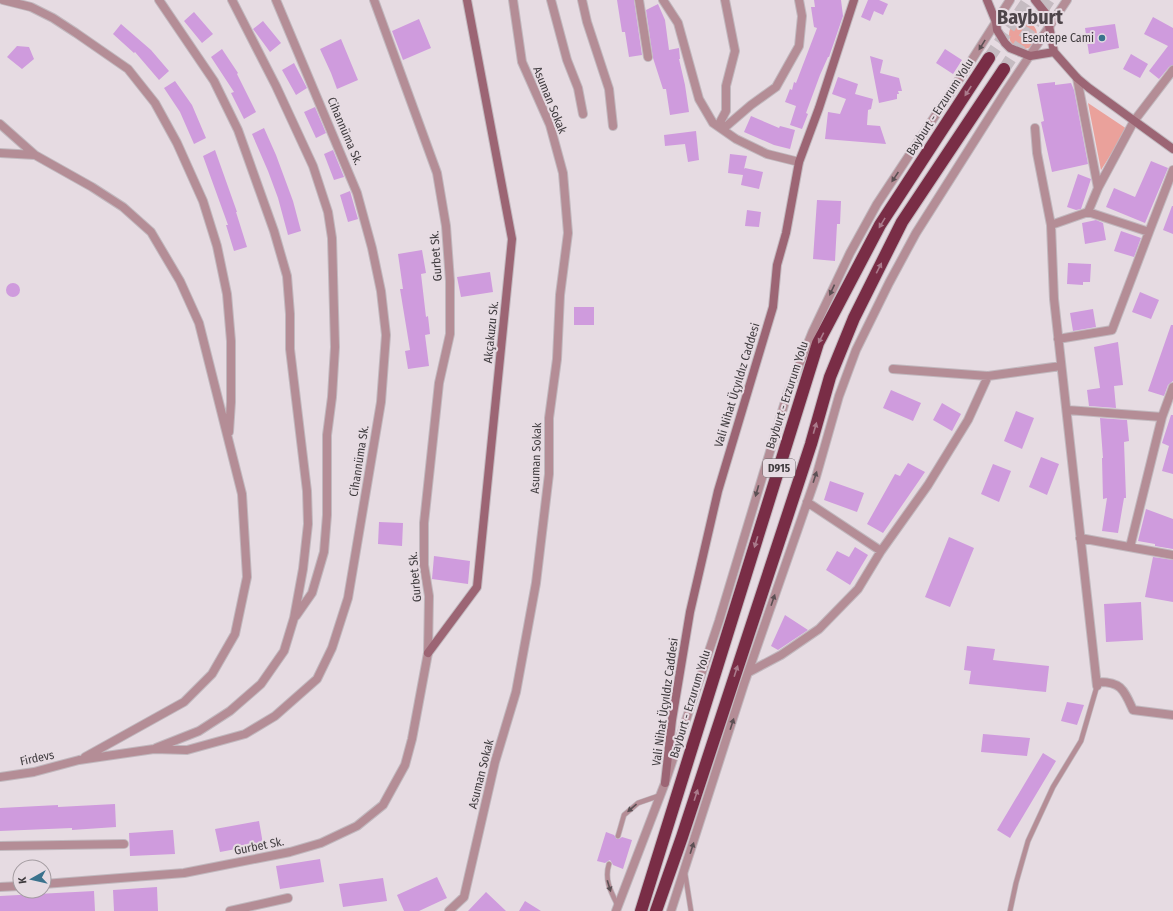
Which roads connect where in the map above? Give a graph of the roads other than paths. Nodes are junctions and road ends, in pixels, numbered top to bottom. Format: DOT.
graph roads {
  1 [pos="3,0"];
  2 [pos="159,0"];
  3 [pos="232,0"];
  4 [pos="276,0"];
  5 [pos="374,0"];
  6 [pos="467,0"];
  7 [pos="513,0"];
  8 [pos="551,0"];
  9 [pos="582,0"];
  10 [pos="639,0"];
  11 [pos="663,0"];
  12 [pos="725,0"];
  13 [pos="799,0"];
  14 [pos="987,0"];
  15 [pos="1010,0"];
  16 [pos="1035,0"];
  17 [pos="1067,0"];
  18 [pos="853,1"];
  19 [pos="996,22"];
  20 [pos="1049,26"];
  21 [pos="1054,52"];
  22 [pos="1030,56"];
  23 [pos="648,57"];
  24 [pos="989,58"];
  25 [pos="1004,69"];
  26 [pos="1173,70"];
  27 [pos="1078,78"];
  28 [pos="583,114"];
  29 [pos="1134,121"];
  30 [pos="0,124"];
  31 [pos="613,126"];
  32 [pos="720,128"];
  33 [pos="1034,128"];
  34 [pos="1173,148"];
  35 [pos="0,153"];
  36 [pos="35,155"];
  37 [pos="799,162"];
  38 [pos="1173,170"];
  39 [pos="1098,188"];
  40 [pos="1088,212"];
  41 [pos="1051,225"];
  42 [pos="1149,232"];
  43 [pos="1058,339"];
  44 [pos="1061,366"];
  45 [pos="893,369"];
  46 [pos="988,376"];
  47 [pos="1173,387"];
  48 [pos="1067,410"];
  49 [pos="1162,417"];
  50 [pos="228,439"];
  51 [pos="807,502"];
  52 [pos="1080,538"];
  53 [pos="1130,547"];
  54 [pos="881,551"];
  55 [pos="1173,555"];
  56 [pos="294,618"];
  57 [pos="428,653"];
  58 [pos="748,672"];
  59 [pos="1097,684"];
  60 [pos="1173,715"];
  61 [pos="154,749"];
  62 [pos="79,760"];
  63 [pos="0,777"];
  64 [pos="665,783"];
  65 [pos="661,795"];
  66 [pos="618,836"];
  67 [pos="124,844"];
  68 [pos="0,846"];
  69 [pos="609,864"];
  70 [pos="685,870"];
  71 [pos="52,883"];
  72 [pos="12,886"];
  73 [pos="0,887"];
  74 [pos="288,898"];
  75 [pos="617,909"];
  76 [pos="230,911"];
  77 [pos="449,911"];
  78 [pos="641,911"];
  79 [pos="656,911"];
  80 [pos="671,911"];
  81 [pos="691,911"];
  82 [pos="1010,911"];
  1 -- 50 [label="street"];
  2 -- 56 [label="street"];
  3 -- 56 [label="street"];
  4 -- 61 [label="street, Cihannüma Sk."];
  5 -- 57 [label="street, Gurbet Sk."];
  6 -- 57 [label="main road, Akçakuzu Sk."];
  7 -- 77 [label="street, Asuman Sokak"];
  8 -- 28 [label="street"];
  9 -- 31 [label="street"];
  10 -- 23 [label="street"];
  11 -- 32 [label="street"];
  12 -- 32 [label="street"];
  13 -- 32 [label="street"];
  14 -- 19 [label="main road"];
  15 -- 19 [label="street"];
  16 -- 20 [label="main road"];
  17 -- 20 [label="street"];
  18 -- 37 [label="main road, Vali Nihat Üçyıldız Caddesi"];
  19 -- 22 [label="main road"];
  19 -- 64 [label="street, one-way"];
  20 -- 21 [label="main road"];
  20 -- 22 [label="street"];
  21 -- 22 [label="main road"];
  21 -- 27 [label="main road"];
  51 -- 22 [label="street, one-way"];
  24 -- 78 [label="highway, Bayburt - Erzurum Yolu / D915, one-way"];
  79 -- 25 [label="highway, D915, one-way"];
  26 -- 29 [label="street"];
  27 -- 29 [label="main road"];
  27 -- 39 [label="street"];
  29 -- 34 [label="main road"];
  29 -- 39 [label="street"];
  30 -- 36 [label="street"];
  32 -- 37 [label="street"];
  33 -- 41 [label="street"];
  35 -- 36 [label="street"];
  36 -- 50 [label="street"];
  37 -- 64 [label="main road, Vali Nihat Üçyıldız Caddesi"];
  38 -- 42 [label="street"];
  39 -- 40 [label="street"];
  40 -- 41 [label="street"];
  40 -- 42 [label="street"];
  41 -- 43 [label="street"];
  42 -- 43 [label="street"];
  43 -- 44 [label="street"];
  44 -- 46 [label="street"];
  44 -- 48 [label="street"];
  45 -- 46 [label="street"];
  46 -- 54 [label="street"];
  47 -- 49 [label="street"];
  48 -- 49 [label="street"];
  48 -- 52 [label="street"];
  49 -- 53 [label="street"];
  50 -- 62 [label="street"];
  51 -- 54 [label="street"];
  58 -- 51 [label="street, one-way"];
  52 -- 53 [label="street"];
  52 -- 59 [label="street"];
  53 -- 55 [label="street"];
  54 -- 58 [label="street"];
  56 -- 61 [label="street"];
  57 -- 71 [label="street, Gurbet Sk."];
  70 -- 58 [label="street, one-way"];
  59 -- 60 [label="street"];
  59 -- 82 [label="lane"];
  61 -- 62 [label="street, Cihannüma Sk."];
  62 -- 63 [label="street, Firdevs"];
  64 -- 65 [label="street"];
  65 -- 66 [label="lane, one-way"];
  65 -- 75 [label="street"];
  67 -- 68 [label="street"];
  69 -- 75 [label="lane, one-way"];
  70 -- 80 [label="street"];
  70 -- 81 [label="lane"];
  72 -- 73 [label="street"];
  74 -- 76 [label="street"];
}
